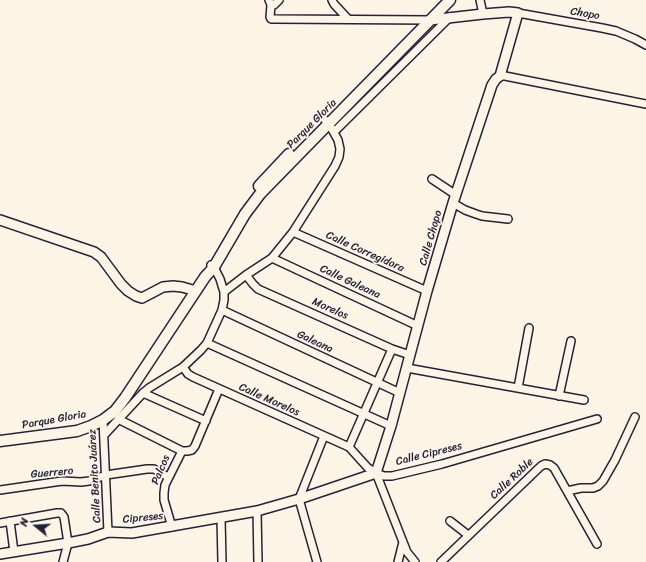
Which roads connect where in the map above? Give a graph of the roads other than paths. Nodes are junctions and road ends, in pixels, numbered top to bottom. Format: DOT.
graph roads {
  1 [pos="279,0"];
  2 [pos="332,0"];
  3 [pos="442,0"];
  4 [pos="450,0"];
  5 [pos="480,0"];
  6 [pos="270,2"];
  7 [pos="518,13"];
  8 [pos="483,14"];
  9 [pos="450,17"];
  10 [pos="348,19"];
  11 [pos="426,20"];
  12 [pos="646,45"];
  13 [pos="500,76"];
  14 [pos="646,104"];
  15 [pos="329,125"];
  16 [pos="432,179"];
  17 [pos="455,199"];
  18 [pos="508,219"];
  19 [pos="0,220"];
  20 [pos="293,232"];
  21 [pos="272,258"];
  22 [pos="212,266"];
  23 [pos="246,275"];
  24 [pos="196,291"];
  25 [pos="428,291"];
  26 [pos="224,292"];
  27 [pos="222,310"];
  28 [pos="418,326"];
  29 [pos="529,328"];
  30 [pos="570,341"];
  31 [pos="207,343"];
  32 [pos="392,349"];
  33 [pos="410,355"];
  34 [pos="183,366"];
  35 [pos="407,368"];
  36 [pos="378,383"];
  37 [pos="518,388"];
  38 [pos="219,389"];
  39 [pos="400,392"];
  40 [pos="143,393"];
  41 [pos="559,396"];
  42 [pos="584,400"];
  43 [pos="363,415"];
  44 [pos="635,418"];
  45 [pos="118,419"];
  46 [pos="597,419"];
  47 [pos="103,420"];
  48 [pos="206,421"];
  49 [pos="391,426"];
  50 [pos="104,435"];
  51 [pos="324,436"];
  52 [pos="0,441"];
  53 [pos="349,447"];
  54 [pos="182,451"];
  55 [pos="376,473"];
  56 [pos="106,475"];
  57 [pos="168,477"];
  58 [pos="0,490"];
  59 [pos="567,491"];
  60 [pos="299,499"];
  61 [pos="258,511"];
  62 [pos="221,518"];
  63 [pos="10,521"];
  64 [pos="450,521"];
  65 [pos="0,523"];
  66 [pos="172,527"];
  67 [pos="108,532"];
  68 [pos="468,535"];
  69 [pos="403,542"];
  70 [pos="68,543"];
  71 [pos="597,544"];
  72 [pos="14,552"];
  73 [pos="0,554"];
  74 [pos="63,562"];
  75 [pos="222,562"];
  76 [pos="258,562"];
  77 [pos="317,562"];
  78 [pos="398,562"];
  79 [pos="415,562"];
  80 [pos="441,562"];
  1 -- 6 [label="street"];
  2 -- 10 [label="street"];
  3 -- 11 [label="main road, Parque Gloria"];
  4 -- 11 [label="main road, Parque Gloria"];
  5 -- 8 [label="street"];
  6 -- 10 [label="street"];
  7 -- 8 [label="street"];
  7 -- 12 [label="street, Chopo"];
  7 -- 13 [label="street, Calle Chopo"];
  8 -- 9 [label="street"];
  9 -- 11 [label="street"];
  9 -- 15 [label="street"];
  10 -- 11 [label="street"];
  11 -- 15 [label="main road, Parque Gloria"];
  13 -- 14 [label="street"];
  13 -- 17 [label="street, Calle Chopo"];
  15 -- 20 [label="street"];
  15 -- 22 [label="main road, Parque Gloria"];
  16 -- 17 [label="street"];
  17 -- 18 [label="street"];
  17 -- 25 [label="street, Calle Chopo"];
  19 -- 24 [label="street"];
  20 -- 21 [label="street"];
  20 -- 25 [label="street, Calle Corregidora"];
  21 -- 23 [label="street"];
  21 -- 28 [label="street, Calle Galeana"];
  22 -- 24 [label="main road, Parque Gloria"];
  22 -- 26 [label="street"];
  23 -- 26 [label="street"];
  23 -- 32 [label="street, Morelos"];
  24 -- 47 [label="main road, Parque Gloria"];
  25 -- 28 [label="street, Calle Chopo"];
  26 -- 27 [label="street"];
  27 -- 31 [label="street"];
  27 -- 36 [label="street, Galeana"];
  28 -- 33 [label="street, Calle Chopo"];
  29 -- 37 [label="street"];
  30 -- 41 [label="street"];
  31 -- 34 [label="street"];
  31 -- 43 [label="street"];
  32 -- 33 [label="street, Morelos"];
  32 -- 36 [label="street"];
  33 -- 35 [label="street, Calle Chopo"];
  34 -- 38 [label="street, Calle Morelos"];
  34 -- 40 [label="street"];
  35 -- 37 [label="street"];
  35 -- 39 [label="street, Calle Chopo"];
  36 -- 39 [label="street, Galeana"];
  36 -- 43 [label="street"];
  37 -- 41 [label="street"];
  38 -- 48 [label="street, Palcos"];
  38 -- 51 [label="street, Calle Morelos"];
  39 -- 49 [label="street, Calle Chopo"];
  40 -- 45 [label="street"];
  40 -- 48 [label="street"];
  41 -- 42 [label="street"];
  43 -- 49 [label="street"];
  43 -- 53 [label="street"];
  44 -- 59 [label="street"];
  45 -- 50 [label="street"];
  45 -- 54 [label="street"];
  46 -- 55 [label="street, Calle Cipreses"];
  47 -- 50 [label="street, Calle Benito Juárez"];
  47 -- 52 [label="main road, Parque Gloria"];
  48 -- 54 [label="street, Palcos"];
  49 -- 55 [label="street, Calle Chopo"];
  50 -- 56 [label="street, Calle Benito Juárez"];
  51 -- 53 [label="street, Calle Morelos"];
  51 -- 60 [label="street"];
  53 -- 55 [label="street, Calle Morelos"];
  54 -- 57 [label="street, Palcos"];
  55 -- 60 [label="street, Calle Cipreses"];
  55 -- 69 [label="street"];
  56 -- 57 [label="street, Guerrero"];
  56 -- 58 [label="street, Guerrero"];
  56 -- 67 [label="street, Calle Benito Juárez"];
  57 -- 66 [label="street, Palcos"];
  59 -- 68 [label="street, Calle Roble"];
  59 -- 71 [label="street, Calle Roble"];
  60 -- 61 [label="street, Calle Cipreses"];
  60 -- 77 [label="street"];
  61 -- 62 [label="street, Calle Cipreses"];
  61 -- 76 [label="street"];
  62 -- 66 [label="street, Cipreses"];
  62 -- 75 [label="street"];
  63 -- 65 [label="street"];
  63 -- 70 [label="street"];
  63 -- 72 [label="street"];
  64 -- 68 [label="street"];
  66 -- 67 [label="street, Cipreses"];
  67 -- 70 [label="street, Cipreses"];
  68 -- 80 [label="street, Calle Roble"];
  69 -- 78 [label="street"];
  69 -- 79 [label="street"];
  70 -- 72 [label="street, Cipreses"];
  70 -- 74 [label="street"];
  72 -- 73 [label="street, Cipreses"];
}
